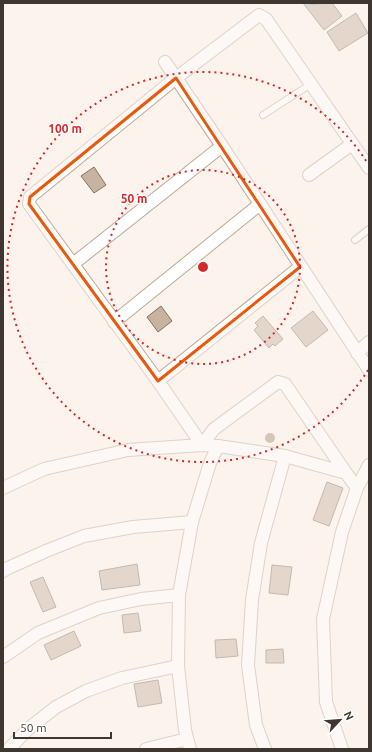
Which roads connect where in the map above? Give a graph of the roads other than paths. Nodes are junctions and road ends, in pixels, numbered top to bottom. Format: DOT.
graph roads {
  1 [pos="164,62"];
  2 [pos="176,78"];
  3 [pos="311,84"];
  4 [pos="264,115"];
  5 [pos="352,144"];
  6 [pos="222,146"];
  7 [pos="369,168"];
  8 [pos="309,175"];
  9 [pos="260,204"];
  10 [pos="369,229"];
  11 [pos="355,240"];
  12 [pos="73,264"];
  13 [pos="300,266"];
  14 [pos="114,322"];
  15 [pos="369,342"];
  16 [pos="357,353"];
  17 [pos="369,370"];
  18 [pos="158,381"];
  19 [pos="202,445"];
  20 [pos="218,446"];
  21 [pos="286,456"];
  22 [pos="369,465"];
  23 [pos="346,473"];
  24 [pos="3,488"];
  25 [pos="357,488"];
  26 [pos="192,522"];
  27 [pos="3,571"];
  28 [pos="179,595"];
  29 [pos="3,657"];
  30 [pos="178,666"];
  31 [pos="188,744"];
  32 [pos="9,749"];
  33 [pos="146,749"];
  34 [pos="265,749"];
  35 [pos="342,749"];
  1 -- 2 [label="street"];
  2 -- 3 [label="street"];
  2 -- 6 [label="street"];
  2 -- 12 [label="street"];
  3 -- 4 [label="lane"];
  3 -- 5 [label="street"];
  5 -- 7 [label="street"];
  5 -- 8 [label="street"];
  6 -- 9 [label="street"];
  6 -- 12 [label="street"];
  9 -- 13 [label="street"];
  9 -- 14 [label="street"];
  10 -- 11 [label="lane"];
  12 -- 14 [label="street"];
  13 -- 16 [label="street"];
  13 -- 18 [label="street"];
  14 -- 18 [label="street"];
  15 -- 16 [label="street"];
  16 -- 17 [label="street"];
  18 -- 19 [label="street"];
  19 -- 20 [label="street"];
  19 -- 23 [label="street"];
  19 -- 24 [label="street"];
  20 -- 21 [label="street"];
  20 -- 26 [label="street"];
  21 -- 23 [label="street"];
  21 -- 34 [label="street"];
  22 -- 25 [label="street"];
  23 -- 25 [label="street"];
  25 -- 35 [label="street"];
  26 -- 27 [label="street"];
  26 -- 28 [label="street"];
  28 -- 29 [label="street"];
  28 -- 30 [label="street"];
  30 -- 31 [label="street"];
  30 -- 32 [label="street"];
  31 -- 33 [label="street"];
}
